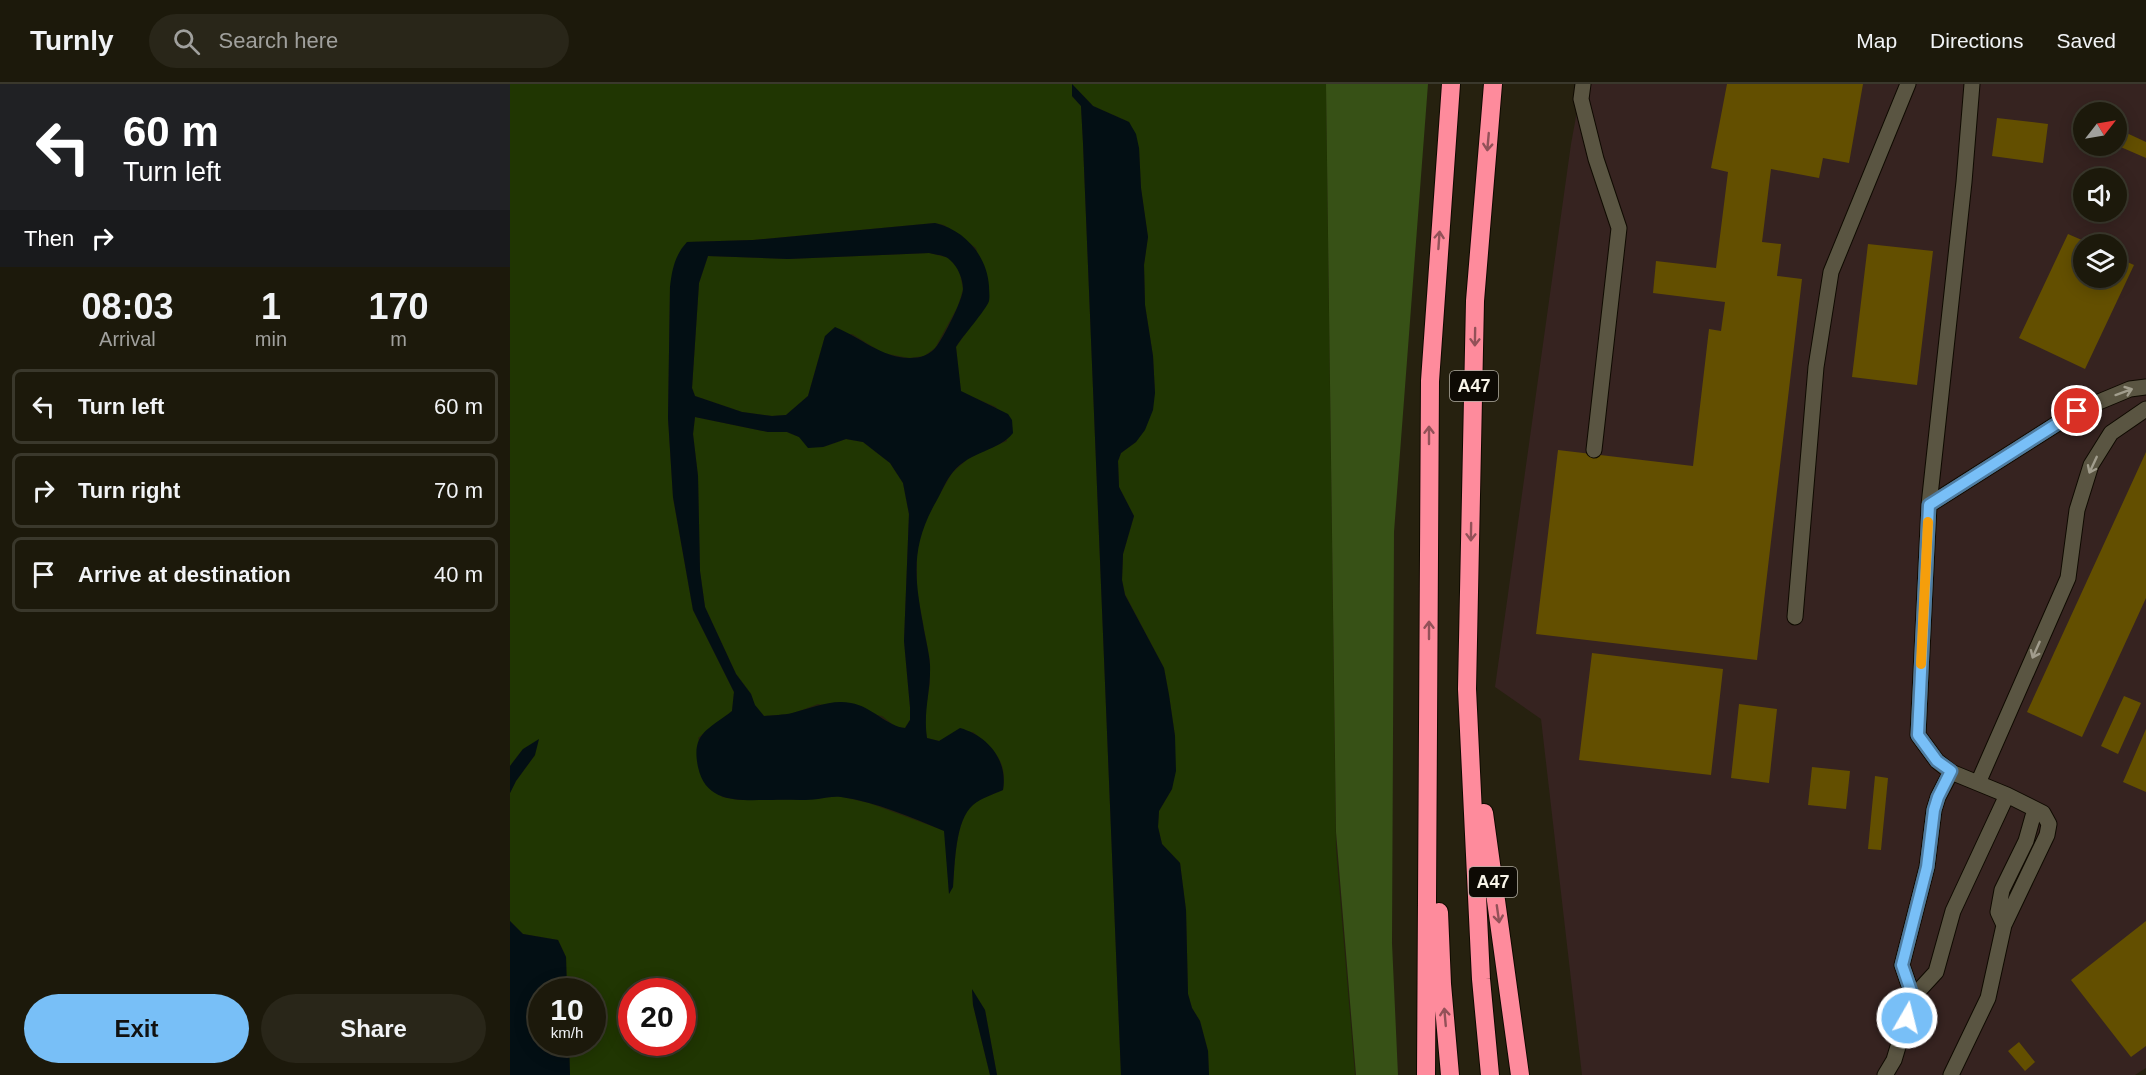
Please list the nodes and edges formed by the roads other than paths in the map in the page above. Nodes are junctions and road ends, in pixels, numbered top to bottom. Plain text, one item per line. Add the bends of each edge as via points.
1 (1450, 84) edge
2 (1493, 84) edge
3 (1583, 84) edge
4 (1908, 84) edge
5 (1972, 84) edge
6 (2146, 387) edge
7 (2146, 409) edge
8 (1594, 450) dead end
9 (1929, 505) junction
10 (1795, 617) dead end
11 (1428, 688) junction
12 (1467, 689) junction
13 (1951, 771) junction
14 (1978, 783) junction
15 (2007, 795) junction
16 (1913, 997) junction
17 (1426, 1075) edge
18 (1450, 1075) edge
19 (1490, 1075) edge
20 (1520, 1075) edge
21 (1885, 1075) edge
22 (1951, 1075) edge

11 -> 1 highway, A47 via 1430,381
2 -> 12 highway, A47 via 1475,302
3 - 8 lane via 1581,99 1619,228
4 - 10 lane via 1831,272 1816,367
5 - 9 lane
9 -> 6 lane via 2077,411
7 -> 14 lane via 2111,433 2091,465 2078,510 2068,578
9 - 13 lane via 1918,735 1937,761
11 - 17 highway, A47
18 -> 11 highway, A47
12 - 19 highway, A47 via 1481,979
12 -> 20 highway, A47
13 - 14 lane
13 - 16 lane via 1934,810 1927,867 1902,965
14 - 15 lane
15 - 16 lane via 1953,911 1936,972
15 - 22 lane via 2043,813 2049,824 2048,835 2004,925 1988,998
16 - 21 lane via 1894,1060

